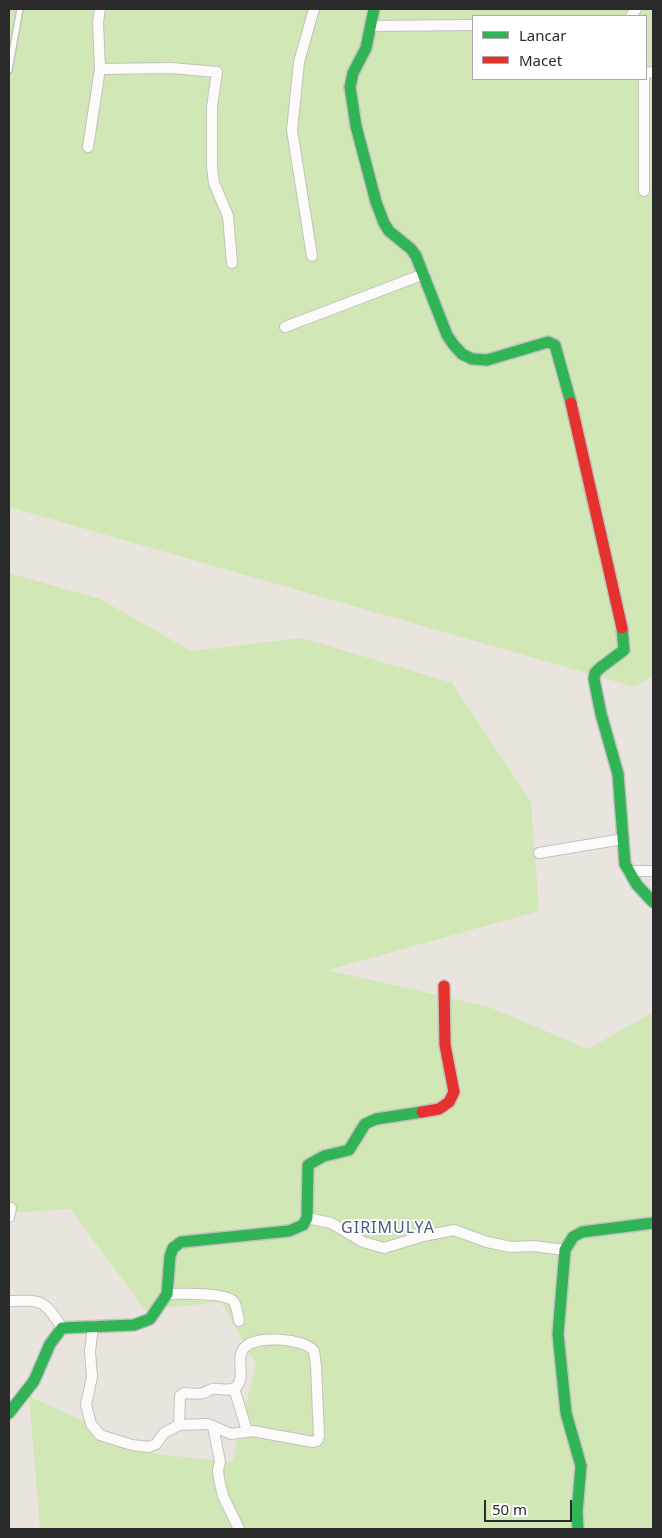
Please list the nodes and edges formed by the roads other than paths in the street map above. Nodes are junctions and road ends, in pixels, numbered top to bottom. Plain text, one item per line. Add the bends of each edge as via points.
1 (20, 9) edge
2 (100, 9) edge
3 (314, 9) edge
4 (374, 9) edge
5 (472, 25) edge
6 (370, 26) junction
7 (100, 69) junction
8 (9, 70) edge
9 (644, 80) edge
10 (88, 147) dead end
11 (644, 191) dead end
12 (312, 256) dead end
13 (232, 263) dead end
14 (424, 274) junction
15 (286, 327) dead end
16 (623, 838) junction
17 (539, 854) dead end
18 (628, 871) junction
19 (653, 871) edge
20 (653, 902) edge
21 (444, 986) dead end
22 (307, 1218) junction
23 (653, 1223) edge
24 (565, 1250) junction
25 (167, 1294) junction
26 (9, 1300) edge
27 (239, 1321) dead end
28 (93, 1326) junction
29 (62, 1328) junction
30 (234, 1388) junction
31 (9, 1412) edge
32 (179, 1425) junction
33 (213, 1426) junction
34 (247, 1430) junction
35 (239, 1529) edge
36 (578, 1529) edge

1 - 8 lane
2 - 7 street
3 - 12 street via 299,62 292,130
4 - 6 street
5 - 6 street
6 - 14 street via 365,53 350,81 357,126 383,222 410,249
7 - 10 street
7 - 13 street via 171,68 217,72 212,107 212,167 214,183 228,216
9 - 11 street
14 - 15 street
14 - 16 street via 451,342 468,358 487,360 548,342 555,345 624,639 624,650 600,668 594,680 618,774
16 - 17 street
16 - 18 street
18 - 19 street
18 - 20 street
21 - 22 street via 445,1045 454,1092 449,1102 439,1109 376,1119 365,1124 350,1150 324,1156 308,1164
22 - 24 street via 331,1223 363,1242 384,1248 454,1230 510,1247
22 - 25 street via 303,1225 288,1231 181,1242 173,1248 170,1256
23 - 24 street via 582,1232 572,1237
24 - 36 street via 558,1334 566,1413 581,1466
25 - 27 street via 229,1298 235,1303
25 - 28 street via 150,1319 134,1325
26 - 29 street via 42,1302
28 - 29 street
28 - 32 street via 92,1377 86,1405 94,1429 108,1438 150,1447 164,1433
29 - 31 street via 55,1334 36,1377
30 - 32 street via 180,1396
30 - 34 street
30 - 34 street via 240,1379 241,1352 249,1344 279,1339 305,1344 314,1350 317,1441
32 - 33 street
33 - 34 street via 231,1434
33 - 35 street via 223,1496

